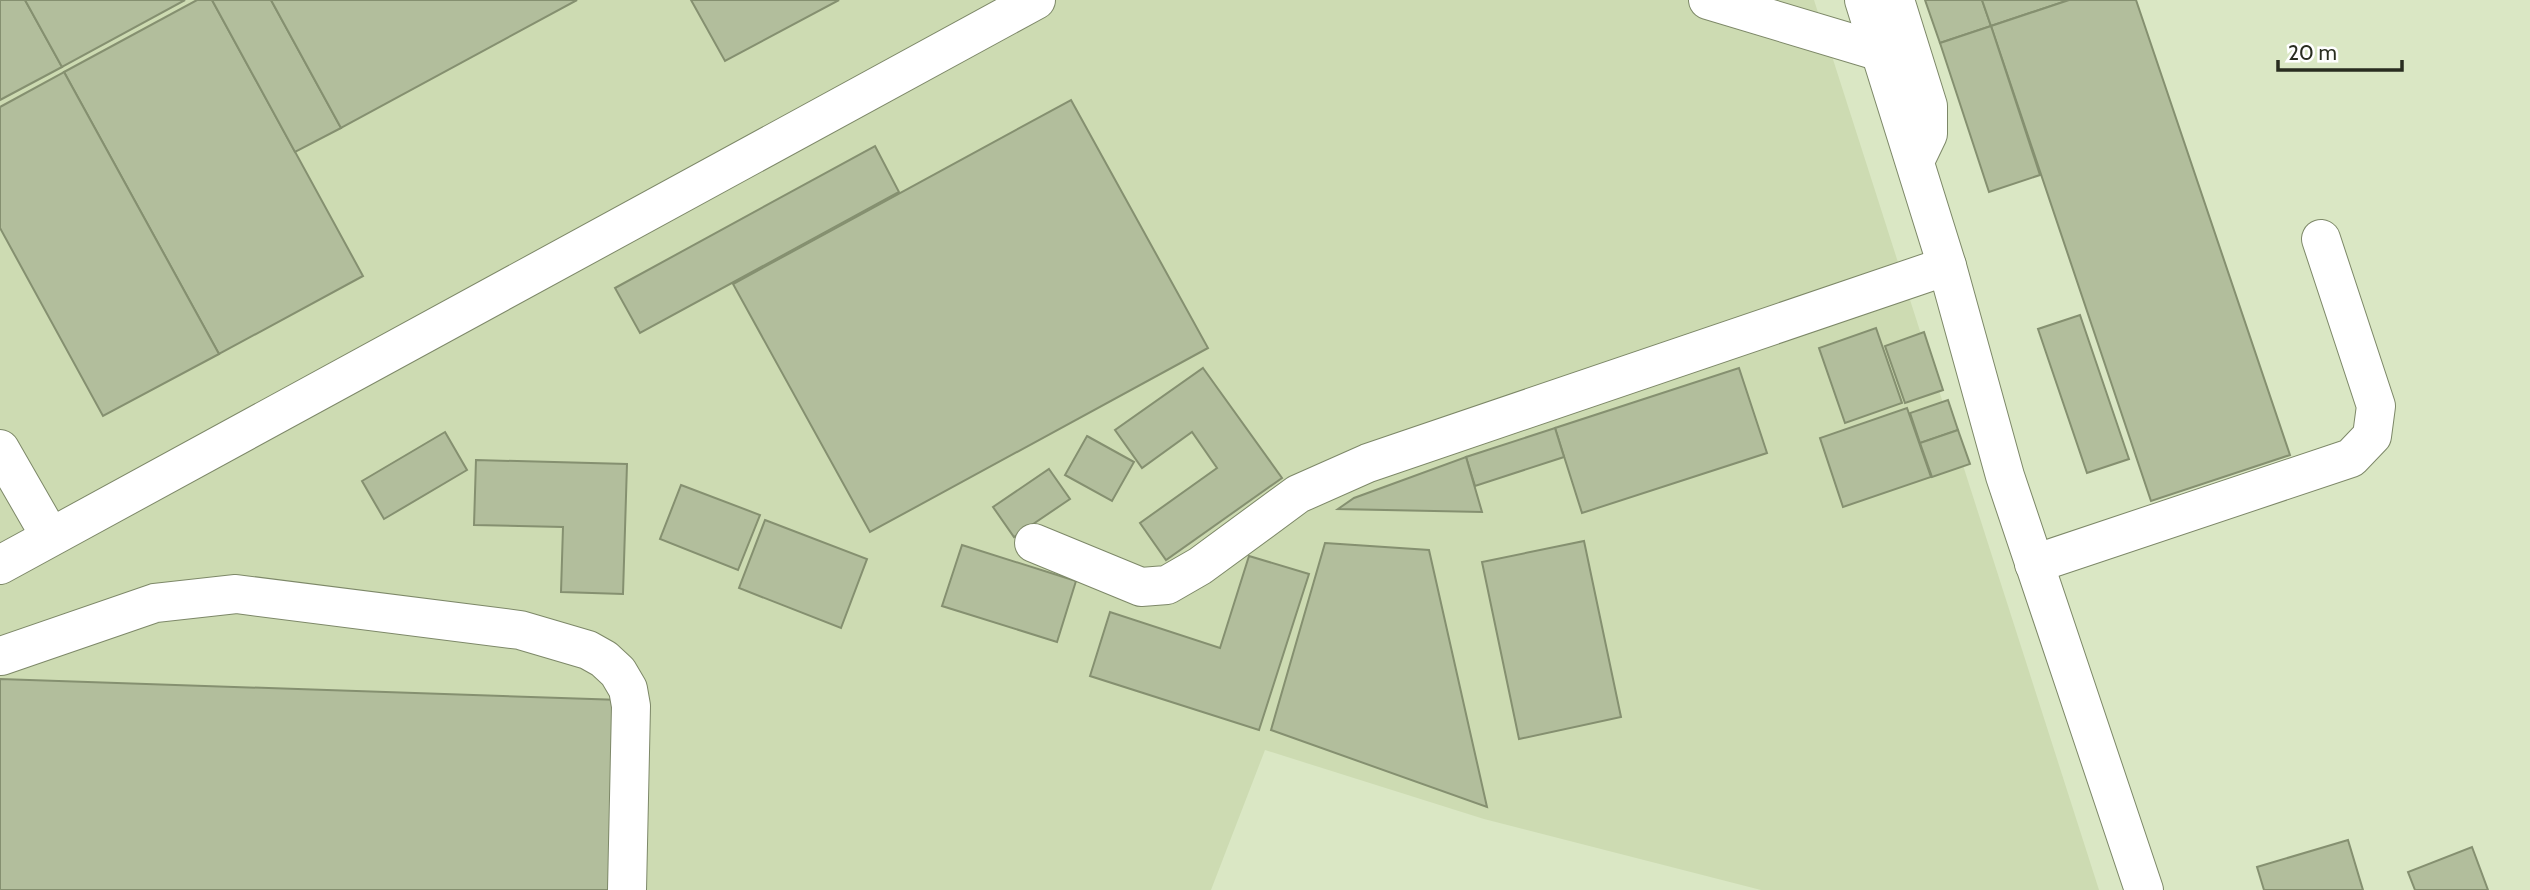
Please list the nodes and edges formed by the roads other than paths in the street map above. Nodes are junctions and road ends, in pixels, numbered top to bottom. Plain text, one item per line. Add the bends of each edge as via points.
1 (1037, 0) edge
2 (1708, 0) edge
3 (1864, 0) edge
4 (1895, 0) edge
5 (1881, 52) junction
6 (1915, 161) junction
7 (2321, 239) dead end
8 (1947, 265) junction
9 (0, 449) edge
10 (50, 536) junction
11 (1034, 543) dead end
12 (2034, 564) junction
13 (0, 565) edge
14 (1, 656) edge
15 (627, 890) edge
16 (2144, 890) edge

1 - 10 lane
2 - 5 lane
3 - 5 lane
4 - 6 lane via 1928,106 1928,134
5 - 6 lane
6 - 8 lane
7 - 12 lane via 2376,406 2372,436 2351,458
8 - 11 lane via 1368,463 1298,494 1167,586 1141,587
8 - 12 lane
9 - 10 lane
10 - 13 lane
12 - 16 lane
14 - 15 lane via 155,603 236,594 520,630 588,650 618,672 631,706

